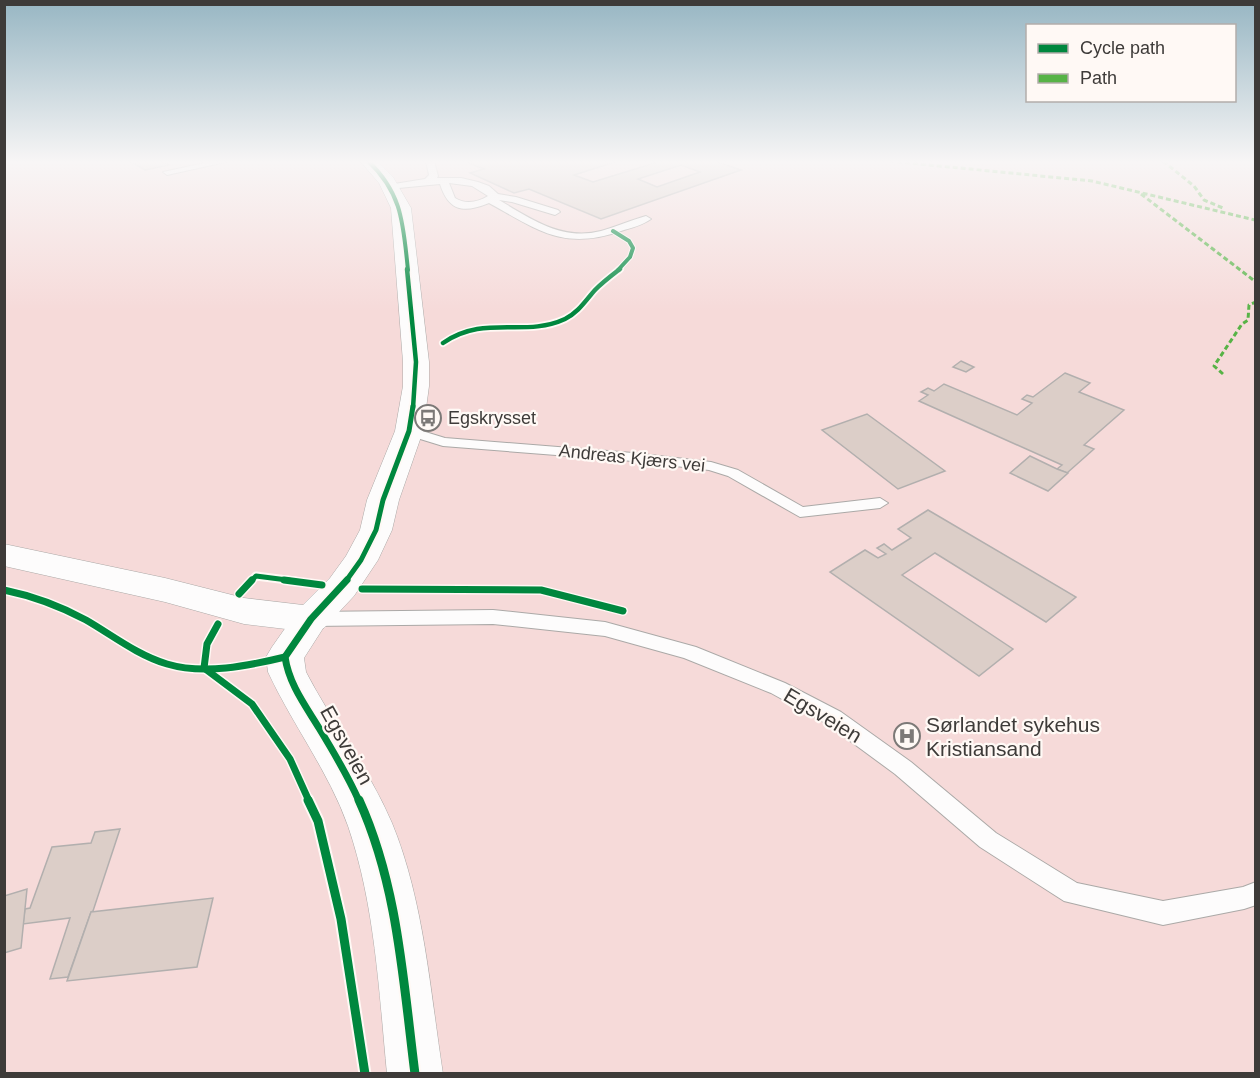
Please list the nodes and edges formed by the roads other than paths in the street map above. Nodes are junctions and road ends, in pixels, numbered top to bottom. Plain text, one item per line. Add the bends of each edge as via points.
1 (402, 211) edge
2 (516, 211) edge
3 (646, 219) dead end
4 (409, 431) junction
5 (880, 503) dead end
6 (4, 555) edge
7 (311, 619) junction
8 (1256, 893) edge
9 (415, 1074) edge

1 - 4 street via 416,362
2 - 3 lane via 556,233 572,237 601,234
4 - 5 lane, Andreas Kjærs vei via 443,442 633,456 711,466 733,473 800,512
4 - 7 street via 362,560
6 - 7 street, Egsveien via 165,590 236,610
7 - 8 lane, Egsveien via 493,617 605,629 689,652 777,688 834,718 903,768 988,840 1072,893 1163,913
7 - 9 street, Egsveien via 285,657 287,672 350,780 385,870

